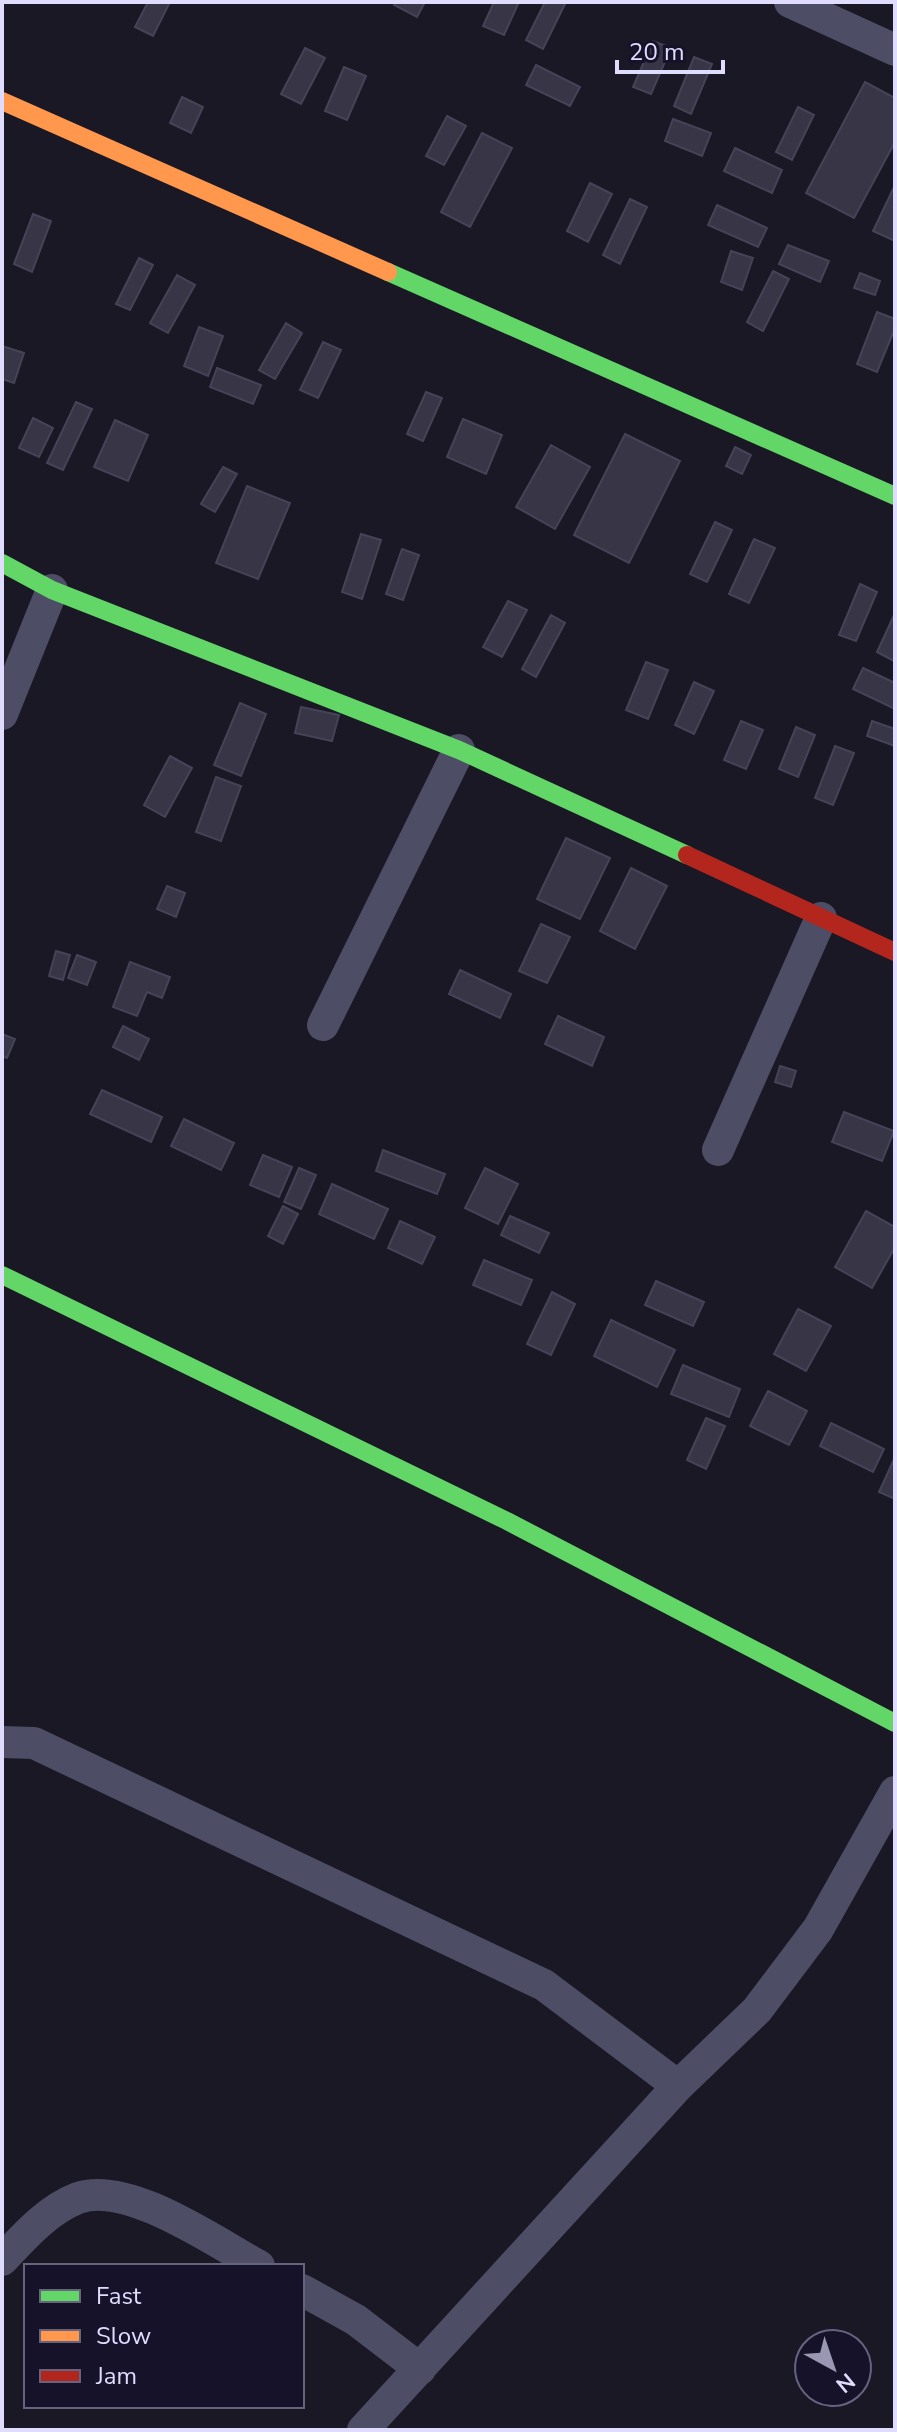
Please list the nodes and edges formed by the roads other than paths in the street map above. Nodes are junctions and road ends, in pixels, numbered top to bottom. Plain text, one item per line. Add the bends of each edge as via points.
1 (790, 2) edge
2 (895, 50) edge
3 (2, 101) edge
4 (895, 496) edge
5 (2, 563) edge
6 (52, 590) junction
7 (2, 714) edge
8 (459, 750) junction
9 (821, 918) junction
10 (895, 952) edge
11 (323, 1025) dead end
12 (718, 1150) dead end
13 (2, 1275) edge
14 (893, 1716) edge
15 (2, 1742) edge
16 (895, 1792) edge
17 (678, 2086) junction
18 (2, 2260) edge
19 (255, 2264) edge
20 (304, 2291) edge
21 (420, 2369) junction
22 (363, 2430) edge

1 - 2 street
3 - 4 street
5 - 6 street
6 - 7 street
6 - 8 street
8 - 9 street
8 - 11 street
9 - 10 street
9 - 12 street
13 - 14 street
15 - 17 street via 34,1743 544,1985
16 - 17 street via 818,1929 757,2010
17 - 21 street
18 - 19 street via 38,2222 79,2197 117,2195 152,2207
20 - 21 street via 356,2320
21 - 22 street

